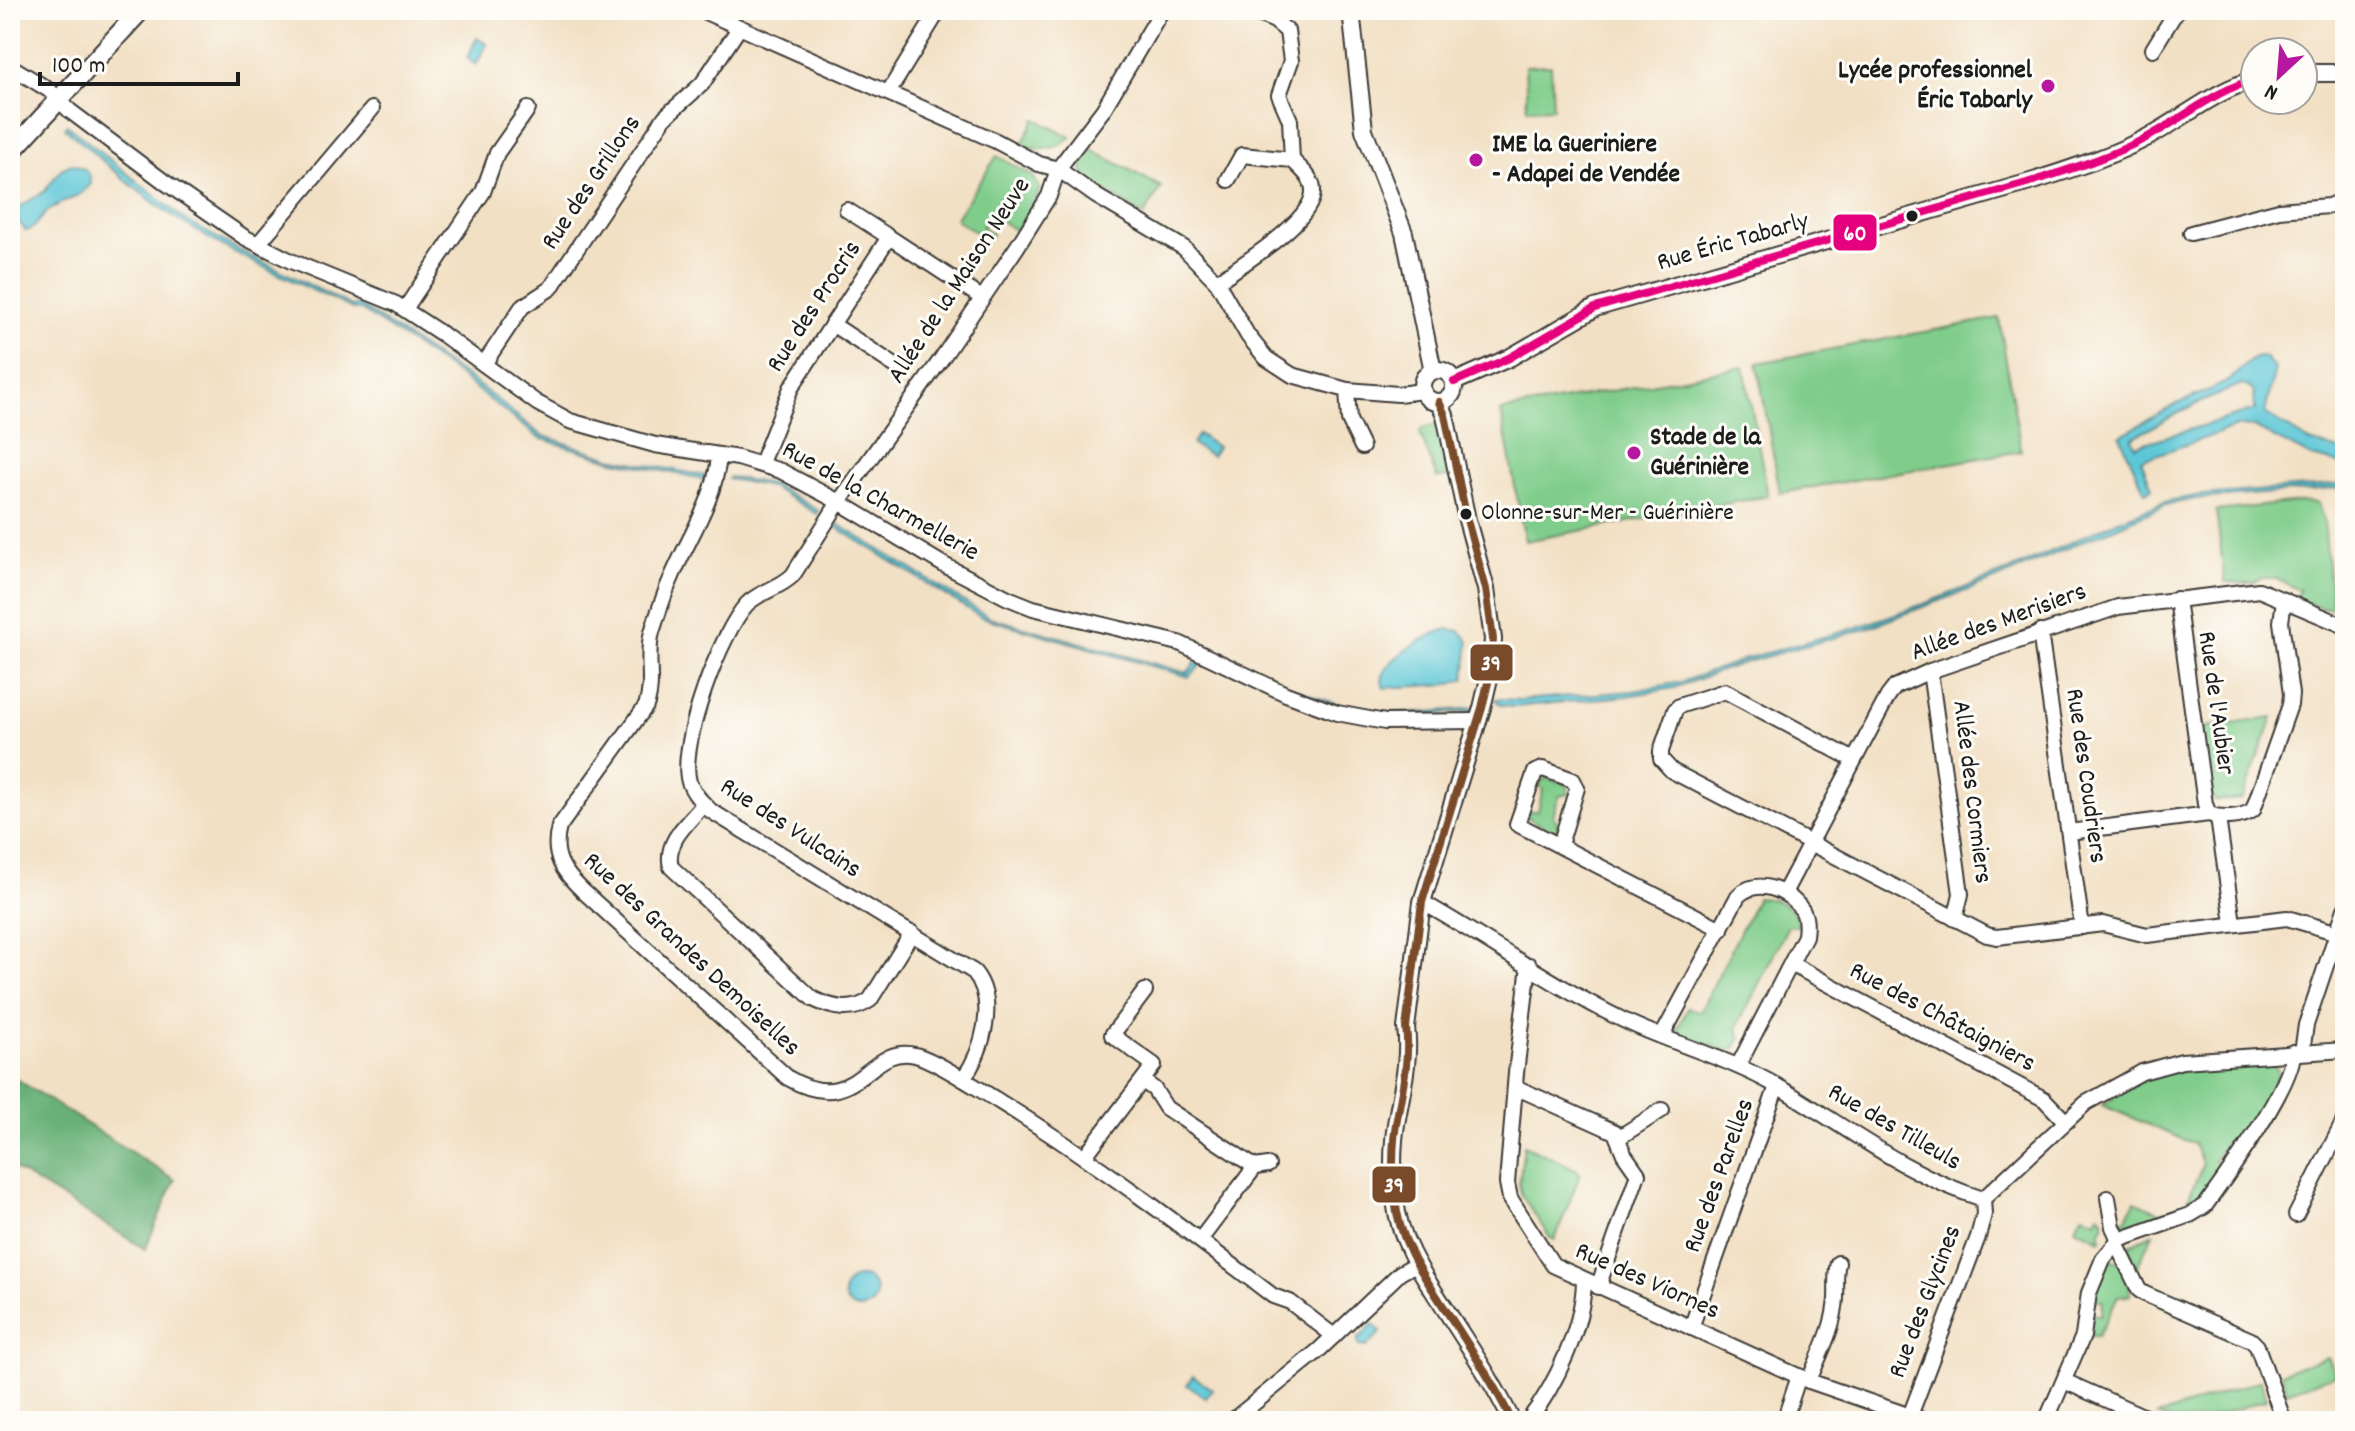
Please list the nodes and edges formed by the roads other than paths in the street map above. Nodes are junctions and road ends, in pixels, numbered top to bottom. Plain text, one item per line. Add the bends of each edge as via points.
1 (141, 10) edge
2 (701, 10) edge
3 (939, 10) edge
4 (1162, 10) edge
5 (1248, 10) edge
6 (1351, 10) edge
7 (2177, 10) edge
8 (739, 28) junction
9 (2153, 49) dead end
10 (10, 66) edge
11 (2319, 73) edge
12 (2345, 73) edge
13 (2239, 86) edge
14 (888, 93) junction
15 (60, 100) junction
16 (372, 109) dead end
17 (528, 109) dead end
18 (10, 153) edge
19 (1292, 160) junction
20 (1058, 169) junction
21 (1228, 180) dead end
22 (2345, 199) edge
23 (847, 210) dead end
24 (2191, 233) dead end
25 (889, 237) junction
26 (258, 244) junction
27 (1217, 282) junction
28 (982, 298) junction
29 (405, 309) junction
30 (832, 324) junction
31 (484, 364) junction
32 (903, 371) dead end
33 (1433, 371) junction
34 (1454, 382) junction
35 (1347, 390) junction
36 (1423, 391) junction
37 (1439, 402) junction
38 (1362, 447) dead end
39 (719, 457) junction
40 (761, 463) junction
41 (839, 502) junction
42 (2177, 599) junction
43 (2284, 600) junction
44 (2345, 626) edge
45 (2040, 632) junction
46 (1930, 671) junction
47 (1478, 721) junction
48 (1854, 760) junction
49 (704, 804) junction
50 (2213, 816) junction
51 (2069, 832) junction
52 (1811, 842) junction
53 (1560, 845) junction
54 (1784, 893) junction
55 (1422, 902) junction
56 (2345, 909) edge
57 (1955, 919) junction
58 (2233, 923) junction
59 (2082, 927) junction
60 (1721, 929) junction
61 (912, 933) junction
62 (2341, 934) edge
63 (1791, 964) junction
64 (1529, 965) junction
65 (1145, 991) dead end
66 (1662, 1036) junction
67 (2345, 1050) edge
68 (2298, 1052) junction
69 (1738, 1066) junction
70 (963, 1079) junction
71 (1143, 1081) junction
72 (1777, 1086) junction
73 (1515, 1087) junction
74 (1662, 1110) dead end
75 (2345, 1119) edge
76 (2065, 1121) junction
77 (1618, 1138) junction
78 (1084, 1157) junction
79 (2108, 1198) dead end
80 (1983, 1199) junction
81 (2296, 1215) dead end
82 (1200, 1240) junction
83 (2118, 1241) junction
84 (1838, 1263) dead end
85 (1416, 1264) junction
86 (1584, 1281) junction
87 (1598, 1287) junction
88 (1691, 1328) junction
89 (1334, 1336) junction
90 (1804, 1378) junction
91 (2064, 1381) junction
92 (1909, 1418) edge
93 (1232, 1421) edge
94 (1512, 1421) edge
95 (1528, 1421) edge
96 (1784, 1421) edge
97 (1925, 1421) edge
98 (2046, 1421) edge
99 (2154, 1421) edge
100 (2284, 1421) edge

1 - 15 main road
2 - 8 street, Allée de la Maison Neuve
3 - 14 street
4 - 20 street via 1103,110
5 - 19 street via 1284,26 1290,38 1291,61 1279,95 1290,120
6 - 33 street via 1364,130 1404,233
7 - 9 street
8 - 14 street, Allée de la Maison Neuve
8 - 31 street, Rue des Grillons via 702,84 665,117 551,288 522,307
10 - 15 street, Rue de la Charmellerie
11 - 12 street
13 - 34 street, Rue Éric Tabarly via 2126,149 2072,168 1595,308 1509,358
14 - 20 street, Allée de la Maison Neuve
15 - 18 main road
15 - 26 street, Rue de la Charmellerie via 203,210
16 - 26 street
17 - 29 street via 497,153 483,192
19 - 21 street via 1242,155
19 - 27 street via 1314,188 1311,200 1286,233
20 - 27 street via 1184,248
20 - 28 street, Allée de la Maison Neuve via 1049,196
22 - 24 street
23 - 25 street
25 - 28 street, Rue des Procris
25 - 30 street, Rue des Procris
26 - 29 street, Rue de la Charmellerie
27 - 35 street via 1266,358 1292,375
28 - 41 street, Allée de la Maison Neuve
29 - 31 street, Rue de la Charmellerie
30 - 32 street
30 - 40 street, Rue des Procris via 791,388
31 - 39 street, Rue de la Charmellerie via 570,421
33 - 34 street via 1448,373
33 - 36 street via 1423,381
34 - 37 street via 1453,393
35 - 36 street
35 - 38 street via 1349,420
36 - 37 street
37 - 47 street via 1491,618 1491,670
39 - 40 street, Rue de la Charmellerie
39 - 70 street, Rue des Grandes Demoiselles via 712,493 671,579 651,637 646,706 559,827 555,842 560,865 788,1078 804,1087 829,1092 847,1086 902,1054 915,1055
40 - 41 street, Rue de la Charmellerie
41 - 47 street, Rue de la Charmellerie via 1008,598 1179,643 1337,713 1385,722
41 - 49 street, Rue des Vulcains via 793,575 743,609 709,674 687,753 689,783
42 - 43 street, Allée des Merisiers via 2250,590
42 - 45 street, Allée des Merisiers via 2118,607
42 - 50 street, Rue de l'Aubier via 2205,804
43 - 44 street, Allée des Merisiers
43 - 50 street via 2290,705 2253,810
45 - 46 street, Allée des Merisiers
45 - 51 street, Rue des Coudriers
46 - 48 street, Allée des Merisiers via 1895,687
46 - 57 street, Allée des Cormiers via 1961,894
47 - 55 street
48 - 52 street, Allée des Merisiers
48 - 52 street via 1725,691 1675,710 1661,751 1665,765
49 - 61 street, Rue des Vulcains
49 - 61 street via 674,841 671,867 813,999 836,1007 861,1006
50 - 51 street
50 - 58 street, Rue de l'Aubier
51 - 59 street, Rue des Coudriers
52 - 54 street, Allée des Merisiers
52 - 57 street
53 - 53 street via 1517,824 1530,781 1543,769 1573,780 1577,788
53 - 60 street
54 - 60 street via 1756,886 1745,889
54 - 63 street via 1806,921
55 - 64 street, Rue des Tilleuls
55 - 85 street via 1393,1166 1395,1203
56 - 62 street
57 - 59 street via 1997,937
58 - 59 street via 2147,935 2103,924
58 - 62 street via 2287,918
60 - 66 street
61 - 70 street, Rue des Vulcains via 983,983 987,997 980,1048
62 - 68 street
63 - 69 street
63 - 76 street, Rue des Châtaigniers via 2044,1099
64 - 66 street, Rue des Tilleuls via 1616,1017
64 - 73 street, Rue des Viornes
65 - 71 street via 1112,1035 1154,1065
66 - 69 street, Rue des Tilleuls
67 - 68 street, Rue des Tilleuls
68 - 76 street, Rue des Tilleuls via 2154,1067 2102,1093
68 - 83 street via 2271,1106 2205,1206
69 - 72 street, Rue des Tilleuls
70 - 78 street, Rue des Grandes Demoiselles
71 - 78 street
71 - 82 street via 1166,1108 1261,1166
72 - 80 street, Rue des Tilleuls via 1867,1144 1953,1190
72 - 88 street, Rue des Parelles
73 - 77 street via 1615,1132
73 - 86 street, Rue des Viornes via 1507,1170 1510,1198 1553,1265
74 - 77 street
75 - 81 street
76 - 80 street, Rue des Tilleuls
77 - 87 street via 1638,1174
78 - 82 street, Rue des Grandes Demoiselles
79 - 83 street
80 - 92 street, Rue des Glycines via 1978,1237
82 - 89 street, Rue des Grandes Demoiselles
83 - 91 street via 2103,1259 2089,1293 2087,1324
83 - 100 street via 2139,1290 2257,1346
84 - 90 street via 1833,1321
85 - 89 street
85 - 94 street
86 - 87 street, Rue des Viornes
86 - 95 street via 1578,1325
87 - 88 street, Rue des Viornes
88 - 90 street, Rue des Viornes
89 - 93 street
90 - 92 street, Rue des Viornes
90 - 96 street
91 - 98 street
91 - 99 street
92 - 97 street, Rue des Viornes

